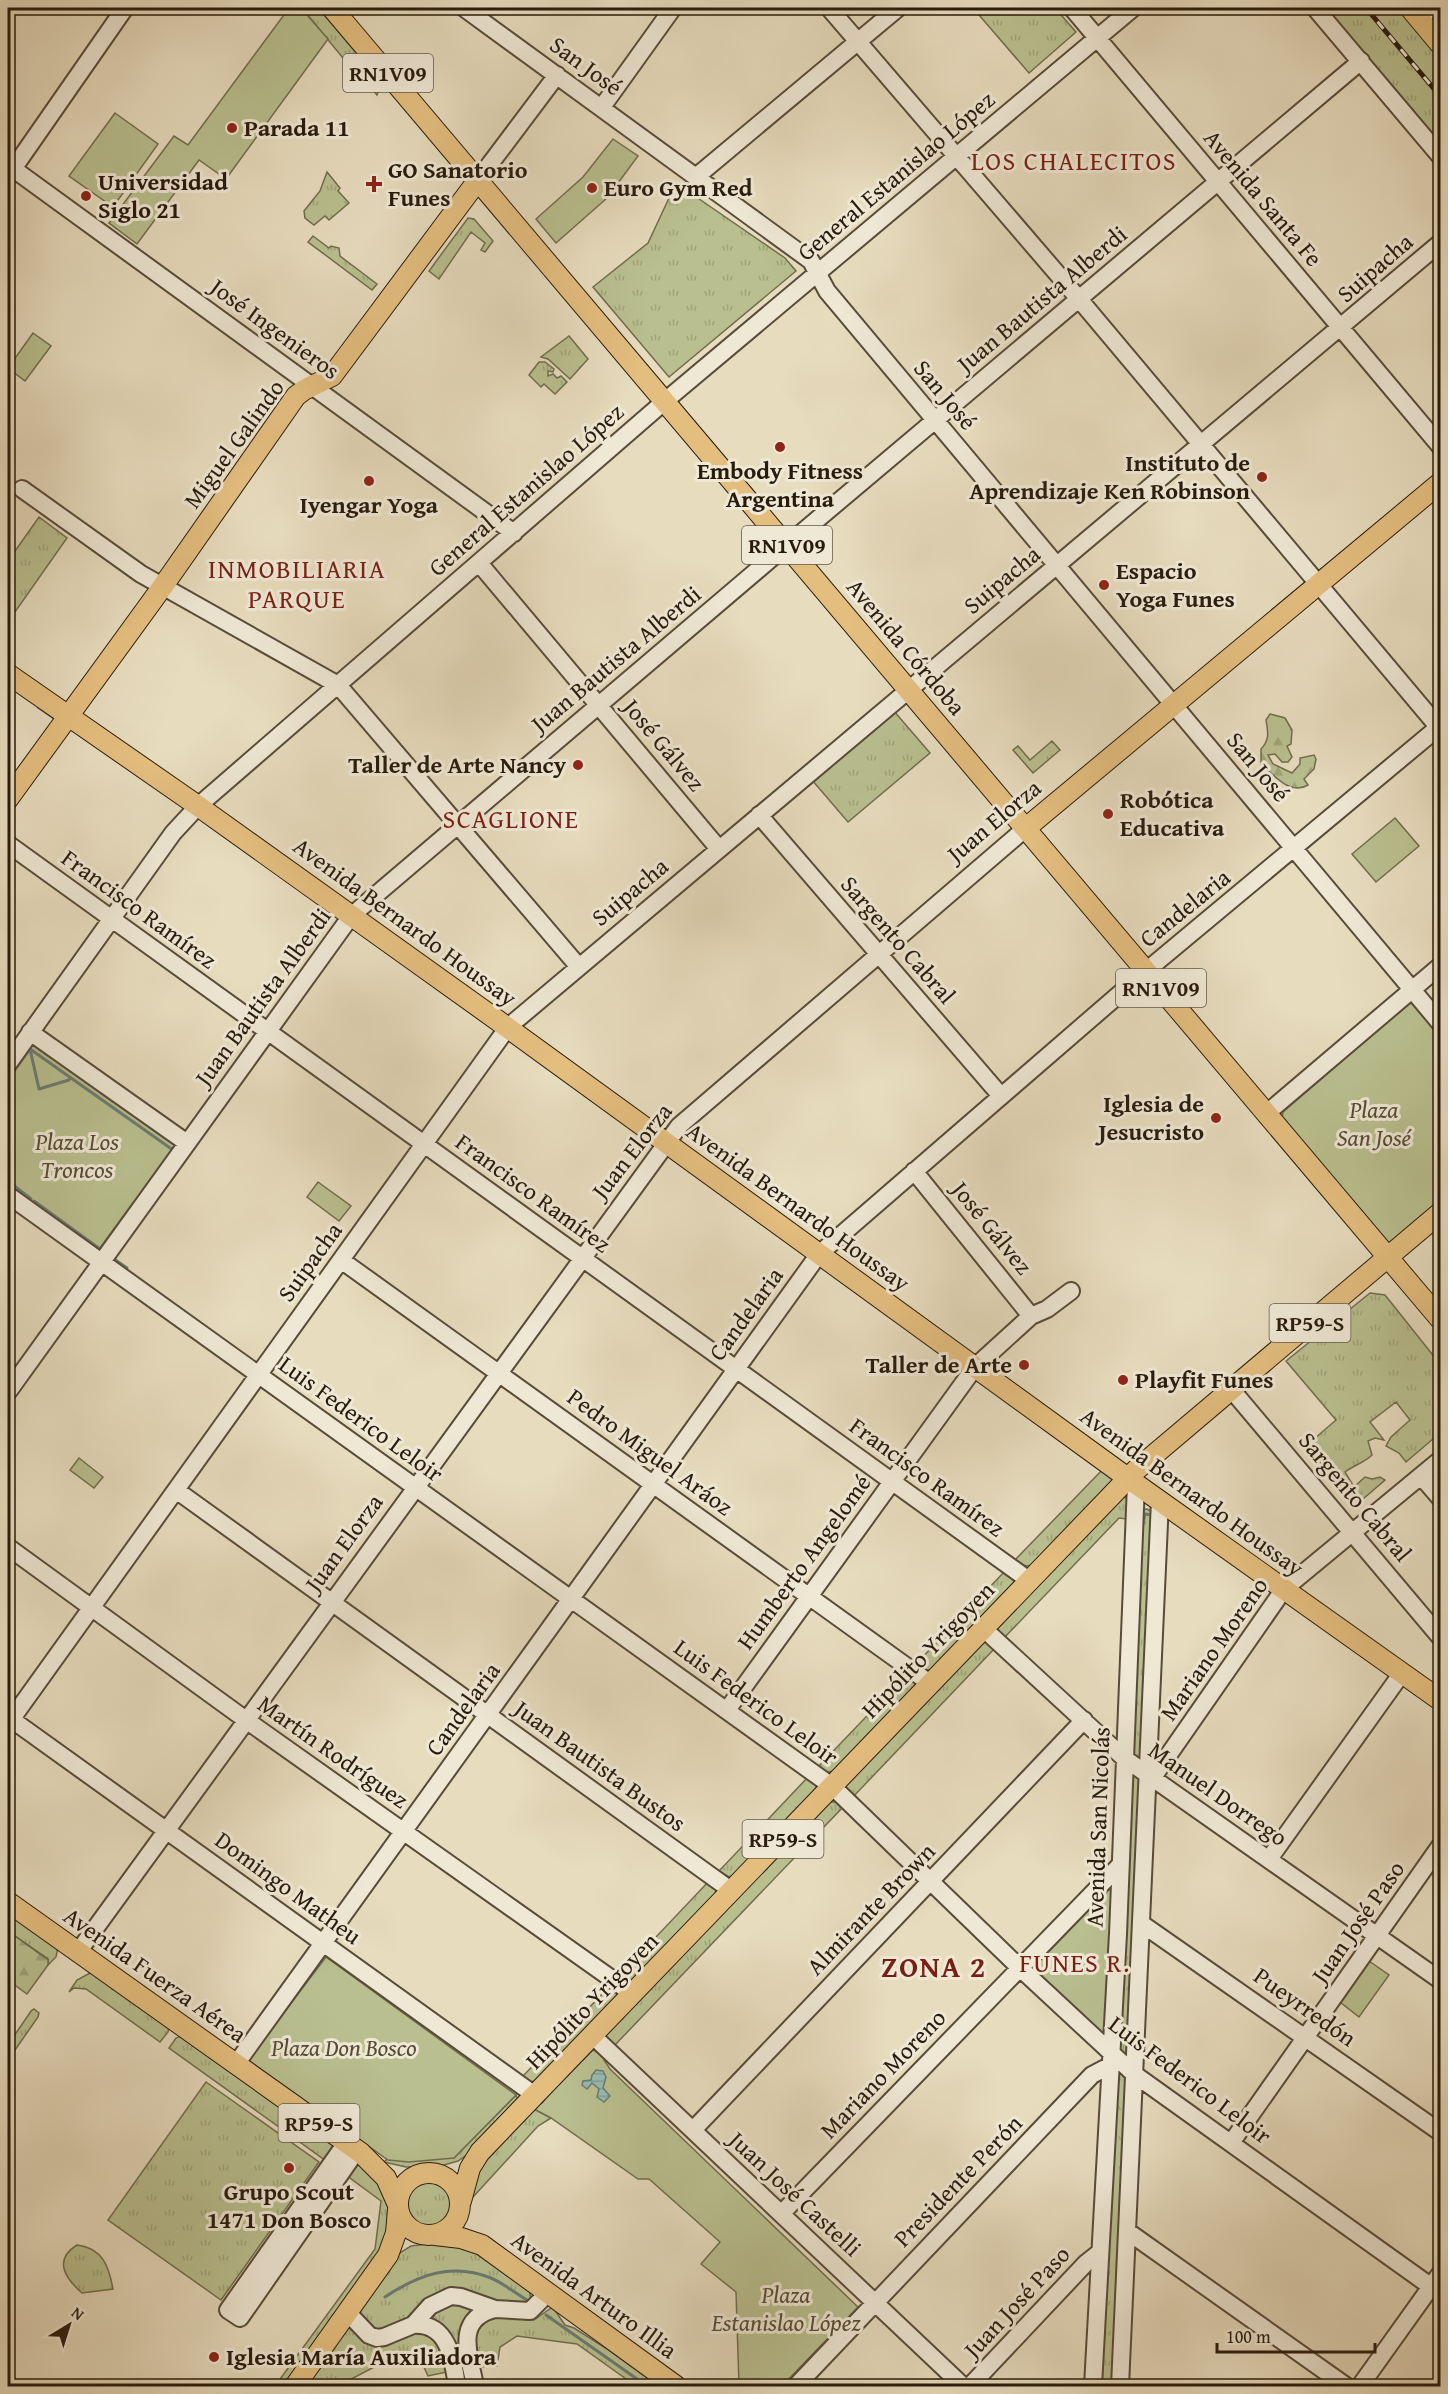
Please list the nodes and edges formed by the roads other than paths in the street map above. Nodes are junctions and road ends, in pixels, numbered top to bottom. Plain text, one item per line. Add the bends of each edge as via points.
1 (125, 8) edge
2 (332, 8) edge
3 (464, 8) edge
4 (673, 8) edge
5 (829, 8) edge
6 (898, 8) edge
7 (1072, 8) edge
8 (1133, 8) edge
9 (1316, 8) edge
10 (1420, 11) edge
11 (1097, 38) junction
12 (858, 41) junction
13 (1440, 44) edge
14 (1361, 62) junction
15 (557, 75) junction
16 (602, 107) junction
17 (956, 156) junction
18 (1440, 156) edge
19 (10, 167) edge
20 (697, 176) junction
21 (478, 180) junction
22 (1218, 182) junction
23 (1440, 243) edge
24 (817, 274) junction
25 (1079, 299) junction
26 (1341, 328) junction
27 (312, 386) junction
28 (664, 401) junction
29 (935, 420) junction
30 (1201, 446) junction
31 (1440, 446) edge
32 (1440, 483) edge
33 (22, 489) dead end
34 (514, 533) junction
35 (787, 545) junction
36 (479, 563) junction
37 (1057, 565) junction
38 (1318, 584) junction
39 (163, 586) junction
40 (8, 674) edge
41 (338, 685) junction
42 (908, 689) junction
43 (598, 705) junction
44 (1174, 705) junction
45 (67, 717) junction
46 (1440, 728) edge
47 (8, 799) edge
48 (198, 806) junction
49 (759, 815) junction
50 (457, 825) junction
51 (1026, 828) junction
52 (8, 844) edge
53 (719, 849) junction
54 (1295, 849) junction
55 (351, 915) junction
56 (112, 919) junction
57 (879, 954) junction
58 (1440, 966) edge
59 (579, 967) junction
60 (1146, 970) junction
61 (1413, 990) junction
62 (1440, 1023) edge
63 (508, 1027) junction
64 (268, 1031) junction
65 (30, 1032) junction
66 (8, 1064) edge
67 (1000, 1096) junction
68 (1267, 1113) junction
69 (187, 1143) junction
70 (666, 1143) junction
71 (424, 1144) junction
72 (914, 1171) junction
73 (8, 1195) edge
74 (1440, 1213) edge
75 (819, 1254) junction
76 (1388, 1257) junction
77 (582, 1258) junction
78 (341, 1260) junction
79 (101, 1262) junction
80 (1071, 1291) dead end
81 (1031, 1316) junction
82 (1440, 1319) edge
83 (975, 1366) junction
84 (736, 1369) junction
85 (498, 1373) junction
86 (259, 1375) junction
87 (1231, 1389) junction
88 (8, 1392) edge
89 (1440, 1460) edge
90 (1421, 1476) junction
91 (892, 1481) junction
92 (1132, 1481) junction
93 (653, 1484) junction
94 (416, 1487) junction
95 (176, 1490) junction
96 (1440, 1498) edge
97 (1160, 1501) junction
98 (1354, 1532) junction
99 (8, 1546) edge
100 (1030, 1581) junction
101 (1284, 1589) junction
102 (809, 1596) junction
103 (571, 1599) junction
104 (332, 1602) junction
105 (92, 1608) junction
106 (984, 1629) junction
107 (1440, 1637) edge
108 (1402, 1673) junction
109 (931, 1684) junction
110 (1440, 1700) edge
111 (727, 1710) junction
112 (488, 1715) junction
113 (246, 1720) junction
114 (1084, 1720) junction
115 (9, 1722) edge
116 (1124, 1758) junction
117 (1150, 1779) junction
118 (833, 1787) junction
119 (167, 1831) junction
120 (404, 1832) junction
121 (1440, 1846) edge
122 (1269, 1859) junction
123 (1120, 1865) junction
124 (930, 1881) junction
125 (732, 1891) junction
126 (8, 1902) edge
127 (1142, 1924) junction
128 (1377, 1935) junction
129 (324, 1943) junction
130 (78, 1952) junction
131 (1020, 1968) junction
132 (1440, 1980) edge
133 (633, 1994) junction
134 (593, 2036) junction
135 (1306, 2037) junction
136 (1110, 2059) junction
137 (236, 2064) junction
138 (1134, 2074) junction
139 (536, 2096) junction
140 (693, 2130) junction
141 (1440, 2132) edge
142 (1231, 2143) junction
143 (355, 2149) junction
144 (480, 2152) junction
145 (427, 2173) junction
146 (461, 2203) junction
147 (398, 2207) junction
148 (782, 2214) junction
149 (1127, 2231) junction
150 (433, 2235) junction
151 (482, 2244) junction
152 (1100, 2252) junction
153 (388, 2255) junction
154 (1438, 2284) edge
155 (547, 2294) junction
156 (469, 2299) junction
157 (876, 2302) junction
158 (430, 2306) junction
159 (495, 2309) junction
160 (348, 2313) junction
161 (474, 2319) junction
162 (413, 2325) junction
163 (433, 2328) junction
164 (451, 2356) junction
165 (468, 2356) junction
166 (295, 2386) edge
167 (457, 2386) edge
168 (475, 2386) edge
169 (676, 2386) edge
170 (796, 2386) edge
171 (963, 2386) edge
172 (970, 2386) edge
173 (1093, 2386) edge
174 (1121, 2386) edge
175 (1346, 2386) edge
176 (1360, 2386) edge

1 - 19 street
2 - 21 main road, Avenida Córdoba / RN1V09
3 - 15 street, San José
4 - 16 street
5 - 12 street
6 - 12 street
7 - 11 street, Avenida Santa Fe
8 - 11 street, General Estanislao López
9 - 14 street
10 - 13 main road
11 - 17 street, General Estanislao López
11 - 22 street, Avenida Santa Fe
12 - 17 street
12 - 20 street
14 - 18 street
14 - 22 street, Juan Bautista Alberdi
15 - 16 street, San José
15 - 21 street, Miguel Galindo
16 - 20 street, San José
17 - 24 street, General Estanislao López
17 - 25 street
19 - 27 street, José Ingenieros
20 - 24 street, San José via 804,255
21 - 27 main road, Miguel Galindo via 332,376
21 - 28 main road, Avenida Córdoba / RN1V09
22 - 25 street, Juan Bautista Alberdi
22 - 26 street, Avenida Santa Fe
23 - 26 street, Suipacha
24 - 28 street, General Estanislao López
24 - 29 street, San José via 826,291
25 - 29 street, Juan Bautista Alberdi
25 - 30 street
26 - 30 street, Suipacha
26 - 31 street, Avenida Santa Fe
27 - 34 street, José Ingenieros
27 - 39 main road, Miguel Galindo via 296,396
28 - 34 street, General Estanislao López
28 - 35 main road, Avenida Córdoba / RN1V09
29 - 35 street, Juan Bautista Alberdi
29 - 37 street, San José
30 - 37 street, Suipacha
30 - 38 street
32 - 38 main road, Juan Elorza
33 - 39 street
34 - 36 street, General Estanislao López
35 - 42 main road, Avenida Córdoba / RN1V09
35 - 43 street, Juan Bautista Alberdi
36 - 41 street, General Estanislao López
36 - 43 street, José Gálvez
37 - 42 street, Suipacha
37 - 44 street, San José
38 - 44 main road, Juan Elorza
38 - 46 street
39 - 41 street
39 - 45 main road, Miguel Galindo
40 - 45 main road, Avenida Bernardo Houssay
41 - 48 street, General Estanislao López
41 - 50 street
42 - 49 street, Suipacha
42 - 51 main road, Avenida Córdoba / RN1V09
43 - 50 street, Juan Bautista Alberdi
43 - 53 street, José Gálvez
44 - 51 main road, Juan Elorza
44 - 54 street, San José
45 - 47 main road, Miguel Galindo
45 - 48 main road, Avenida Bernardo Houssay
46 - 54 street, Candelaria
48 - 55 main road, Avenida Bernardo Houssay
48 - 56 street, General Estanislao López via 173,833
49 - 53 street, Suipacha
49 - 57 street, Sargento Cabral
50 - 55 street, Juan Bautista Alberdi
50 - 59 street
51 - 57 street, Juan Elorza
51 - 60 main road, Avenida Córdoba / RN1V09
52 - 56 street, Francisco Ramírez
53 - 59 street, Suipacha
54 - 60 street, Candelaria
54 - 61 street, San José
55 - 63 main road, Avenida Bernardo Houssay
55 - 64 street, Juan Bautista Alberdi
56 - 64 street, Francisco Ramírez
56 - 65 street, General Estanislao López
57 - 67 street, Sargento Cabral
57 - 70 street, Juan Elorza via 679,1126
58 - 61 street
59 - 63 street, Suipacha
60 - 67 street, Candelaria
60 - 68 main road, Avenida Córdoba / RN1V09
61 - 62 street, San José
61 - 68 street
63 - 70 main road, Avenida Bernardo Houssay
63 - 71 street, Suipacha
64 - 69 street, Juan Bautista Alberdi
64 - 71 street, Francisco Ramírez
65 - 66 street, General Estanislao López
65 - 69 street
67 - 72 street, Candelaria
68 - 76 main road, Avenida Córdoba / RN1V09
69 - 79 street, Juan Bautista Alberdi
70 - 75 main road, Avenida Bernardo Houssay
70 - 77 street, Juan Elorza
71 - 77 street, Francisco Ramírez
71 - 78 street, Suipacha
72 - 75 street, Candelaria
72 - 81 street, José Gálvez
73 - 79 street, Luis Federico Leloir
74 - 76 main road, Hipólito Yrigoyen / RP59-S
75 - 83 main road, Avenida Bernardo Houssay
75 - 84 street, Candelaria
76 - 82 main road, Avenida Córdoba / RN1V09
76 - 87 main road, Hipólito Yrigoyen / RP59-S
77 - 84 street, Francisco Ramírez
77 - 85 street, Juan Elorza
78 - 85 street, Pedro Miguel Aráoz
78 - 86 street, Suipacha
79 - 86 street, Luis Federico Leloir
79 - 88 street, Juan Bautista Alberdi
80 - 81 street, Humberto Angelomé
81 - 83 street, Humberto Angelomé
83 - 91 street, Humberto Angelomé
83 - 92 main road, Avenida Bernardo Houssay
84 - 91 street, Francisco Ramírez
84 - 93 street, Candelaria
85 - 93 street, Pedro Miguel Aráoz
85 - 94 street, Juan Elorza
86 - 94 street, Luis Federico Leloir
86 - 95 street, Suipacha
87 - 92 main road, Hipólito Yrigoyen / RP59-S via 1159,1449
87 - 98 street, Sargento Cabral
89 - 90 street, Mariano Moreno
90 - 96 street
90 - 98 street, Mariano Moreno
91 - 100 street, Francisco Ramírez
91 - 102 street, Humberto Angelomé
92 - 97 main road, Avenida Bernardo Houssay
92 - 100 main road, Hipólito Yrigoyen / RP59-S
92 - 116 street, Avenida San Nicolás
93 - 102 street, Pedro Miguel Aráoz
93 - 103 street, Candelaria
94 - 103 street, Luis Federico Leloir
94 - 104 street, Juan Elorza
95 - 104 street, Juan Bautista Bustos
95 - 105 street, Suipacha
97 - 101 main road, Avenida Bernardo Houssay
97 - 117 street, Avenida San Nicolás
98 - 101 street, Mariano Moreno
98 - 107 street, Sargento Cabral
99 - 105 street, Martín Rodríguez
100 - 106 main road, Hipólito Yrigoyen / RP59-S
101 - 108 main road, Avenida Bernardo Houssay
101 - 117 street, Mariano Moreno
102 - 109 street, Pedro Miguel Aráoz
102 - 111 street, Humberto Angelomé
103 - 111 street, Luis Federico Leloir
103 - 112 street, Candelaria
104 - 112 street, Juan Bautista Bustos
104 - 113 street, Juan Elorza
105 - 113 street, Martín Rodríguez
105 - 115 street, Suipacha
106 - 109 main road, Hipólito Yrigoyen / RP59-S
106 - 114 street, Manuel Dorrego
108 - 110 main road, Avenida Bernardo Houssay
108 - 122 street
109 - 118 main road, Hipólito Yrigoyen / RP59-S
111 - 118 street, Luis Federico Leloir
112 - 120 street, Candelaria
112 - 125 street, Juan Bautista Bustos
113 - 119 street, Juan Elorza
113 - 120 street, Martín Rodríguez
114 - 116 street, Manuel Dorrego
114 - 124 street, Almirante Brown
115 - 119 street, Domingo Matheu
116 - 117 street, Manuel Dorrego
116 - 123 street, Avenida San Nicolás
117 - 122 street, Manuel Dorrego
117 - 127 street, Avenida San Nicolás
118 - 124 street, Luis Federico Leloir
118 - 125 main road, Hipólito Yrigoyen / RP59-S
119 - 129 street, Domingo Matheu
119 - 130 street, Juan Elorza
120 - 129 street, Candelaria
120 - 133 street, Martín Rodríguez
121 - 128 street, Juan José Paso
122 - 128 street, Manuel Dorrego
123 - 131 street, Mariano Moreno
123 - 136 street, Avenida San Nicolás
124 - 131 street, Luis Federico Leloir
124 - 140 street, Almirante Brown
125 - 133 main road, Hipólito Yrigoyen / RP59-S
126 - 130 main road, Avenida Fuerza Aérea / RP59-S
127 - 135 street, Pueyrredón
127 - 138 street, Avenida San Nicolás
128 - 132 street, Manuel Dorrego
128 - 135 street, Juan José Paso
129 - 137 street, Candelaria
129 - 139 street, Domingo Matheu
130 - 137 main road, Avenida Fuerza Aérea / RP59-S
131 - 136 street, Luis Federico Leloir
131 - 148 street, Mariano Moreno
133 - 134 main road, Hipólito Yrigoyen / RP59-S
134 - 139 main road, Hipólito Yrigoyen / RP59-S
134 - 140 street, Juan José Castelli
135 - 141 street, Pueyrredón
135 - 142 street, Juan José Paso
136 - 138 street, Luis Federico Leloir
136 - 152 street, Avenida San Nicolás
136 - 157 street, Presidente Perón
137 - 143 main road, Avenida Fuerza Aérea / RP59-S
138 - 142 street, Luis Federico Leloir
138 - 149 street, Avenida San Nicolás
139 - 144 main road, Hipólito Yrigoyen / RP59-S
140 - 148 street, Juan José Castelli
142 - 154 street, Luis Federico Leloir
143 - 143 street via 228,2310 240,2318
143 - 145 main road, Avenida Fuerza Aérea / RP59-S via 392,2167
143 - 147 main road, Avenida Fuerza Aérea / RP59-S via 386,2178
144 - 145 main road, Hipólito Yrigoyen / RP59-S via 463,2162
144 - 146 main road, Hipólito Yrigoyen / RP59-S via 470,2168
145 - 146 main road via 450,2181
145 - 147 main road via 405,2184
146 - 150 main road, RP59-S via 453,2224
146 - 151 main road, Avenida Arturo Illia
147 - 150 main road, RP59-S via 410,2229
147 - 153 main road via 396,2233
148 - 157 street, Juan José Castelli
149 - 174 street, Avenida San Nicolás
149 - 175 street
150 - 151 main road, Avenida Arturo Illia
150 - 153 main road via 408,2241
151 - 155 main road, Avenida Arturo Illia
152 - 172 street, Juan José Paso
152 - 173 street, Avenida San Nicolás
153 - 160 main road
154 - 176 street
155 - 159 street via 530,2311
155 - 169 main road, Avenida Arturo Illia
156 - 158 street via 451,2296
156 - 159 street
156 - 161 street via 475,2306
157 - 170 street, Presidente Perón
157 - 171 street, Juan José Castelli
158 - 162 street
158 - 163 street via 429,2321
159 - 161 street
160 - 162 street via 377,2338
160 - 166 main road
161 - 165 street via 466,2337
162 - 163 street
163 - 164 street via 441,2333
164 - 165 street via 460,2361
164 - 167 street
165 - 168 street

